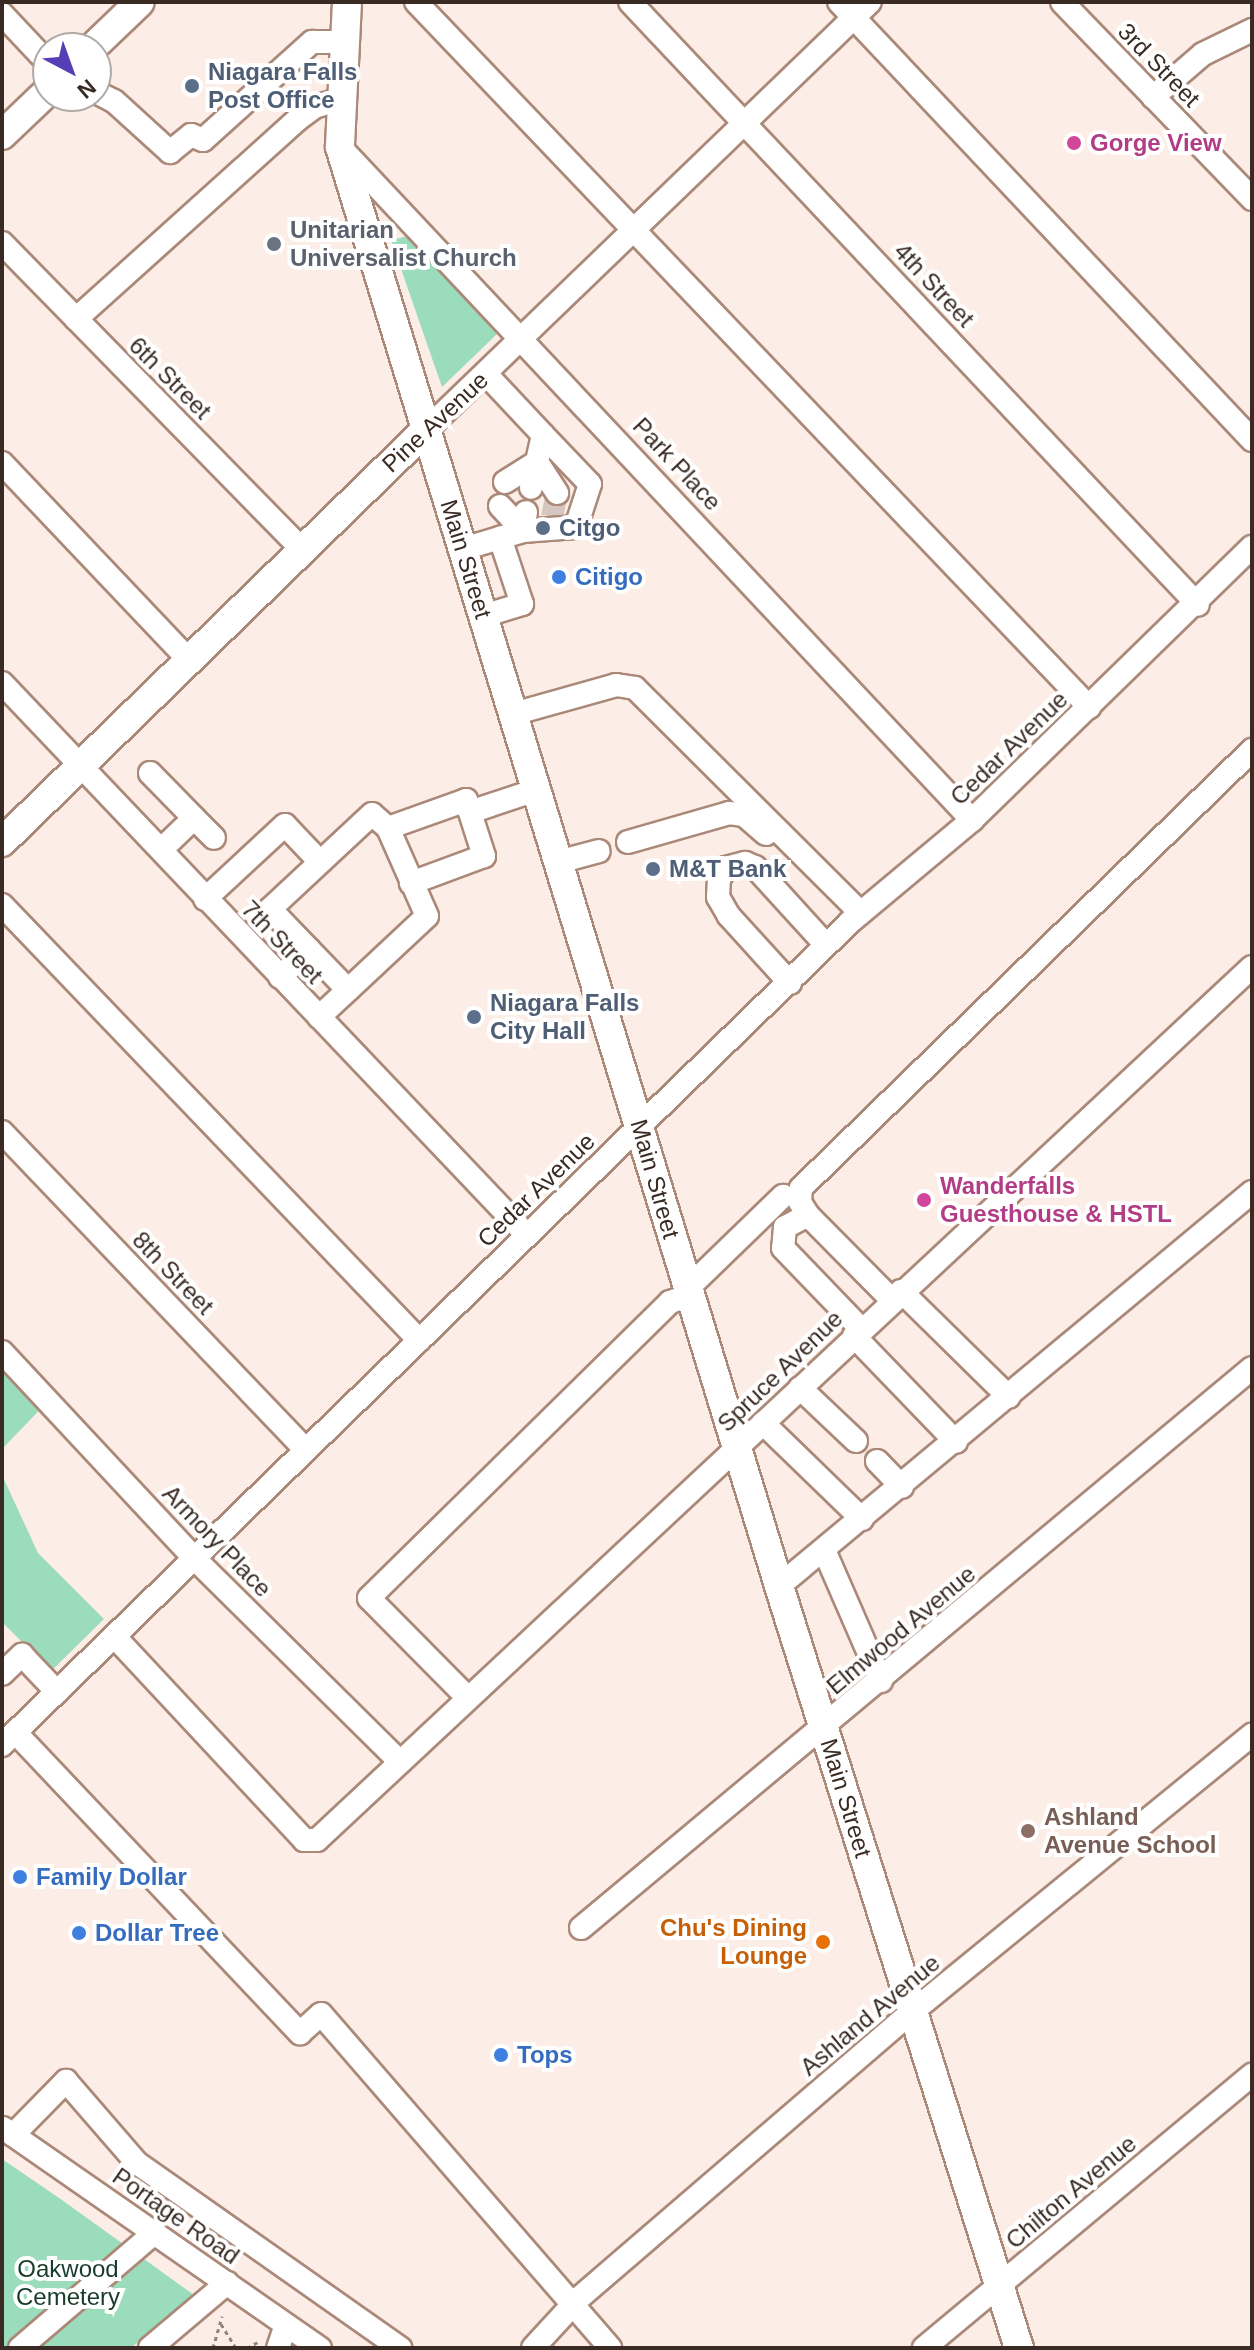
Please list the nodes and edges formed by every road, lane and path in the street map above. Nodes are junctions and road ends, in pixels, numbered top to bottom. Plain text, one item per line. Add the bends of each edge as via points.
1 (140, 2) edge
2 (347, 2) edge
3 (416, 2) edge
4 (630, 2) edge
5 (1062, 2) edge
6 (854, 7) edge
7 (2, 14) edge
8 (1252, 30) edge
9 (109, 32) edge
10 (345, 42) junction
11 (32, 46) edge
12 (1153, 97) junction
13 (342, 99) junction
14 (112, 100) edge
15 (32, 106) edge
16 (746, 122) junction
17 (2, 135) edge
18 (340, 147) junction
19 (1252, 199) edge
20 (634, 230) junction
21 (2, 243) edge
22 (76, 319) junction
23 (524, 338) junction
24 (486, 374) junction
25 (427, 429) junction
26 (543, 435) junction
27 (1252, 440) edge
28 (537, 462) junction
29 (2, 463) edge
30 (505, 482) dead end
31 (531, 488) tunnel mouth
32 (557, 493) tunnel mouth
33 (500, 506) dead end
34 (552, 517) dead end
35 (524, 521) junction
36 (500, 538) junction
37 (1252, 547) edge
38 (302, 549) junction
39 (463, 549) junction
40 (1198, 605) junction
41 (483, 616) junction
42 (189, 660) junction
43 (2, 683) edge
44 (1089, 707) junction
45 (513, 714) junction
46 (1252, 750) edge
47 (83, 764) junction
48 (150, 773) dead end
49 (536, 790) junction
50 (470, 812) junction
51 (194, 818) junction
52 (972, 820) junction
53 (388, 828) junction
54 (214, 838) dead end
55 (2, 842) edge
56 (628, 842) dead end
57 (163, 848) junction
58 (599, 851) dead end
59 (320, 862) junction
60 (558, 862) junction
61 (411, 883) junction
62 (205, 899) junction
63 (2, 905) edge
64 (855, 917) junction
65 (826, 945) junction
66 (309, 950) junction
67 (1252, 967) edge
68 (280, 977) junction
69 (790, 983) junction
70 (348, 990) junction
71 (319, 1017) junction
72 (640, 1126) junction
73 (2, 1132) edge
74 (1252, 1192) edge
75 (783, 1196) dead end
76 (808, 1215) junction
77 (527, 1235) junction
78 (688, 1292) junction
79 (896, 1295) junction
80 (857, 1333) junction
81 (419, 1340) junction
82 (2, 1352) edge
83 (1252, 1368) edge
84 (800, 1388) junction
85 (1009, 1397) junction
86 (763, 1423) junction
87 (856, 1441) dead end
88 (956, 1442) junction
89 (738, 1447) junction
90 (306, 1450) junction
91 (877, 1461) dead end
92 (902, 1487) junction
93 (862, 1519) junction
94 (824, 1550) junction
95 (194, 1558) junction
96 (779, 1586) junction
97 (114, 1636) junction
98 (2, 1674) edge
99 (881, 1681) junction
100 (57, 1692) junction
101 (467, 1697) junction
102 (825, 1730) junction
103 (1252, 1735) edge
104 (9, 1738) edge
105 (400, 1762) junction
106 (581, 1928) dead end
107 (912, 2012) junction
108 (1252, 2075) edge
109 (8, 2131) edge
110 (154, 2233) junction
111 (227, 2283) junction
112 (999, 2286) junction
113 (574, 2303) junction
114 (222, 2316) dead end
115 (220, 2323) junction
116 (286, 2325) junction
117 (270, 2343) edge
118 (20, 2348) edge
119 (150, 2348) edge
120 (213, 2348) edge
121 (236, 2348) edge
122 (247, 2348) edge
123 (320, 2348) edge
124 (400, 2348) edge
125 (533, 2348) edge
126 (610, 2348) edge
127 (924, 2348) edge
128 (1019, 2348) edge

1 - 9 main road
2 - 10 main road, Main Street
3 - 20 street
4 - 16 street, 4th Street
5 - 12 street, 3rd Street
6 - 16 street, Pine Avenue
6 - 27 street
7 - 11 street
8 - 12 street via 1203,54
10 - 13 main road, Main Street
10 - 14 street via 312,42 203,140 191,135 170,152
12 - 19 street, 3rd Street
13 - 18 main road, Main Street
13 - 22 street via 314,107 297,120
15 - 17 main road
16 - 20 street, Pine Avenue
16 - 40 street, 4th Street
18 - 23 street, Park Place
18 - 25 main road, Main Street
20 - 23 street, Pine Avenue
20 - 44 street
21 - 22 street, 6th Street
22 - 38 street, 6th Street
23 - 24 street, Pine Avenue
23 - 52 street, Park Place
24 - 25 street, Pine Avenue
24 - 26 street
25 - 38 main road, Pine Avenue
25 - 39 main road, Main Street
26 - 28 street
26 - 35 street via 590,484 576,527
28 - 30 street
28 - 31 street
28 - 32 street
29 - 42 street
33 - 35 street
34 - 35 street
35 - 36 street
36 - 39 street
36 - 41 street via 522,604
37 - 40 street, Cedar Avenue
38 - 42 main road, Pine Avenue
39 - 41 main road, Main Street
40 - 44 street, Cedar Avenue
41 - 45 main road, Main Street
42 - 47 main road, Pine Avenue
43 - 47 street, 7th Street
44 - 52 street, Cedar Avenue
45 - 49 main road, Main Street
45 - 64 street via 616,685 635,688
46 - 76 street via 811,1174 800,1202
47 - 55 main road, Pine Avenue
47 - 57 street, 7th Street
48 - 51 street
49 - 50 street
49 - 60 main road, Main Street
50 - 53 street via 466,800
50 - 61 street via 484,856
51 - 54 street
51 - 57 street
52 - 64 street, Cedar Avenue
53 - 59 street via 372,814
53 - 61 street
56 - 64 street via 729,813 744,815
57 - 62 street, 7th Street
58 - 60 street
59 - 62 street via 285,825
59 - 66 street via 270,909
60 - 72 main road, Main Street
61 - 70 street via 427,916
62 - 68 street, 7th Street
63 - 81 street
64 - 65 street, Cedar Avenue
65 - 69 street, Cedar Avenue
65 - 69 street via 755,867 745,863 726,868 718,897
66 - 68 street
66 - 70 street
67 - 79 street, Spruce Avenue
68 - 71 street, 7th Street
69 - 72 street, Cedar Avenue
70 - 71 street
71 - 77 street, 7th Street
72 - 77 street, Cedar Avenue
72 - 78 main road, Main Street
73 - 90 street, 8th Street
74 - 85 street
75 - 78 street
76 - 79 street
76 - 80 street via 785,1227 783,1248
77 - 81 street, Cedar Avenue
78 - 89 main road, Main Street
78 - 101 street via 670,1302 369,1598
79 - 80 street, Spruce Avenue
79 - 85 street
80 - 84 street, Spruce Avenue
80 - 88 street
81 - 90 street, Cedar Avenue
82 - 95 street, Armory Place
83 - 99 street, Elmwood Avenue
84 - 86 street, Spruce Avenue
84 - 87 street
85 - 88 street
86 - 89 street, Spruce Avenue
86 - 93 street
88 - 92 street
89 - 96 main road, Main Street
89 - 101 street, Spruce Avenue
90 - 95 street, Cedar Avenue
91 - 92 street
92 - 93 street
93 - 94 street
94 - 96 street
94 - 99 street
95 - 97 street, Cedar Avenue
95 - 105 street, Armory Place
96 - 102 main road, Main Street
97 - 100 street, Cedar Avenue
97 - 105 street, Spruce Avenue via 304,1840 317,1840
98 - 100 street via 22,1655
99 - 102 street, Elmwood Avenue
100 - 104 street, Cedar Avenue
101 - 105 street, Spruce Avenue
102 - 106 street, Elmwood Avenue
102 - 107 main road, Main Street
103 - 107 street, Ashland Avenue
104 - 113 street via 300,2033 321,2014
107 - 112 main road, Main Street
107 - 113 street, Ashland Avenue
108 - 112 street, Chilton Avenue
109 - 110 street, Portage Road
109 - 124 street via 66,2081 137,2163
110 - 111 street, Portage Road
110 - 118 street
111 - 116 street, Portage Road
111 - 119 street
112 - 127 street, Chilton Avenue
112 - 128 main road, Main Street
113 - 125 street, Ashland Avenue
113 - 126 street
114 - 115 path
115 - 120 path
115 - 121 path
116 - 117 street
116 - 123 street, Portage Road
117 - 122 path

